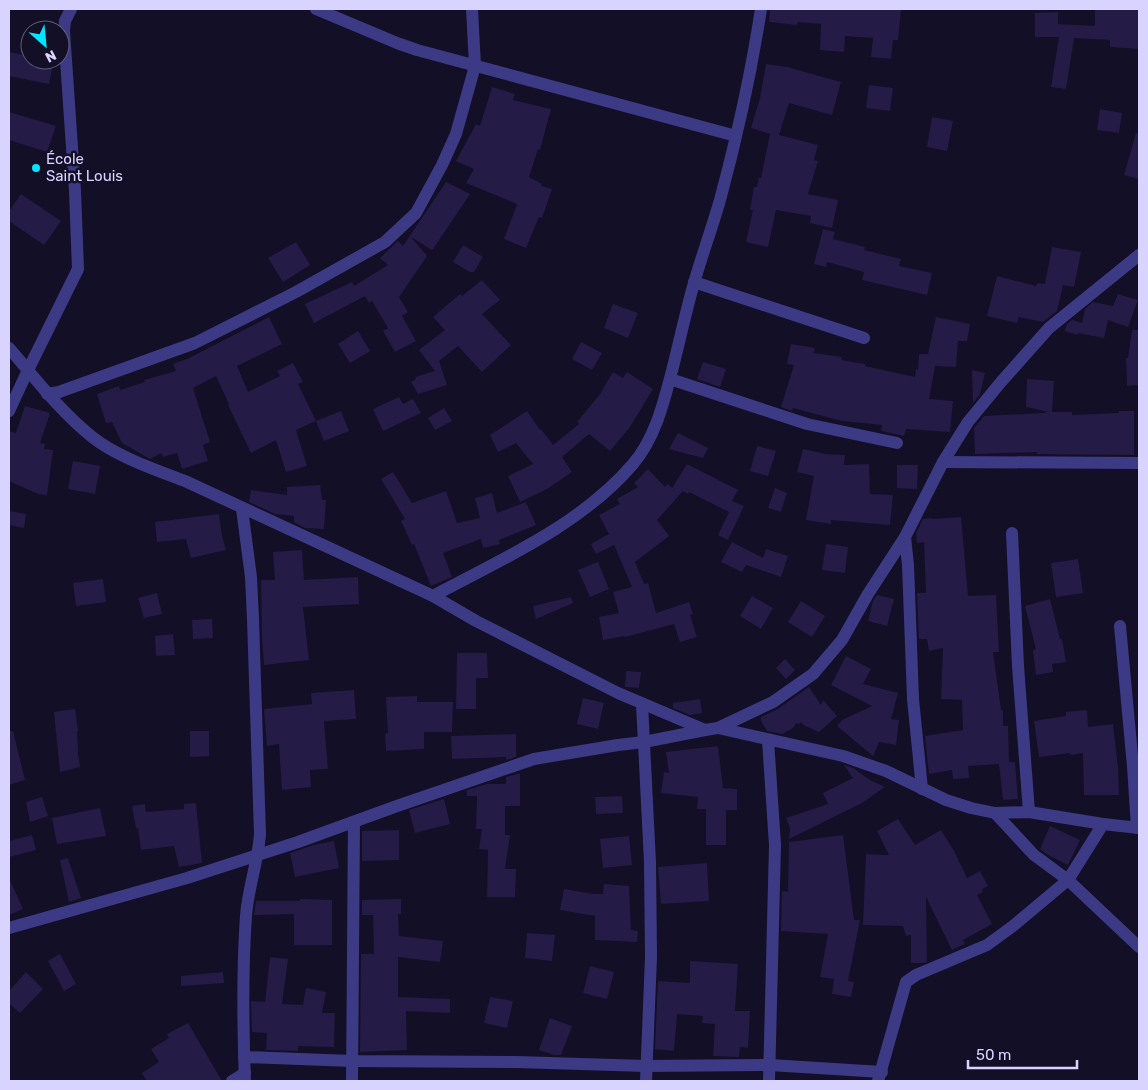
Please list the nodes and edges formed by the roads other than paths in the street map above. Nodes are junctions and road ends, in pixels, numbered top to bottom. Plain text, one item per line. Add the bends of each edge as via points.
1 (71, 9) edge
2 (316, 9) edge
3 (472, 9) edge
4 (761, 9) edge
5 (475, 66) junction
6 (736, 136) junction
7 (1139, 255) edge
8 (694, 282) junction
9 (864, 338) dead end
10 (9, 348) edge
11 (28, 370) junction
12 (670, 379) junction
13 (46, 394) junction
14 (9, 411) edge
15 (897, 443) dead end
16 (943, 462) junction
17 (1139, 463) edge
18 (242, 509) junction
19 (1012, 533) dead end
20 (905, 537) junction
21 (433, 596) junction
22 (1120, 626) dead end
23 (642, 704) junction
24 (712, 729) junction
25 (768, 740) junction
26 (644, 742) junction
27 (922, 789) junction
28 (1029, 812) junction
29 (995, 813) junction
30 (354, 822) junction
31 (1103, 824) junction
32 (1138, 828) edge
33 (259, 854) junction
34 (1068, 880) junction
35 (9, 928) edge
36 (1139, 947) edge
37 (244, 1057) junction
38 (352, 1061) junction
39 (770, 1065) junction
40 (646, 1066) junction
41 (245, 1077) edge
42 (880, 1077) edge
43 (232, 1081) edge
44 (352, 1081) edge
45 (646, 1081) edge
46 (769, 1081) edge

1 - 11 street via 64,31 78,269
2 - 5 street via 397,43
3 - 5 street
4 - 6 street
5 - 6 street
5 - 13 street via 456,134 442,165 416,213 386,242 195,343
6 - 8 street
7 - 16 street via 1049,328 968,422
8 - 9 street
8 - 12 street
10 - 11 street
11 - 13 street
11 - 14 street
12 - 15 street via 807,424
12 - 21 street via 652,435 634,463 604,492 572,518 535,541
13 - 18 street via 92,437 112,449
16 - 17 street
16 - 20 street
18 - 21 street
18 - 33 street via 251,577
19 - 28 street
20 - 24 street via 842,640 813,674 773,702
20 - 27 street via 913,699
21 - 23 street
22 - 32 street
23 - 24 street
23 - 26 street
24 - 25 street
24 - 26 street
25 - 27 street via 843,756
25 - 39 street via 775,845
26 - 30 street via 534,759
26 - 40 street via 651,957
27 - 29 street via 946,800
28 - 29 street
28 - 31 street
29 - 34 street via 1034,855
30 - 33 street
30 - 38 street
31 - 32 street
31 - 34 street
33 - 35 street
33 - 37 street via 246,916
34 - 36 street
34 - 42 street via 987,945 906,982
37 - 38 street
37 - 41 street
38 - 40 street
38 - 44 street
39 - 40 street
39 - 42 street
39 - 46 street
40 - 45 street
41 - 43 street

